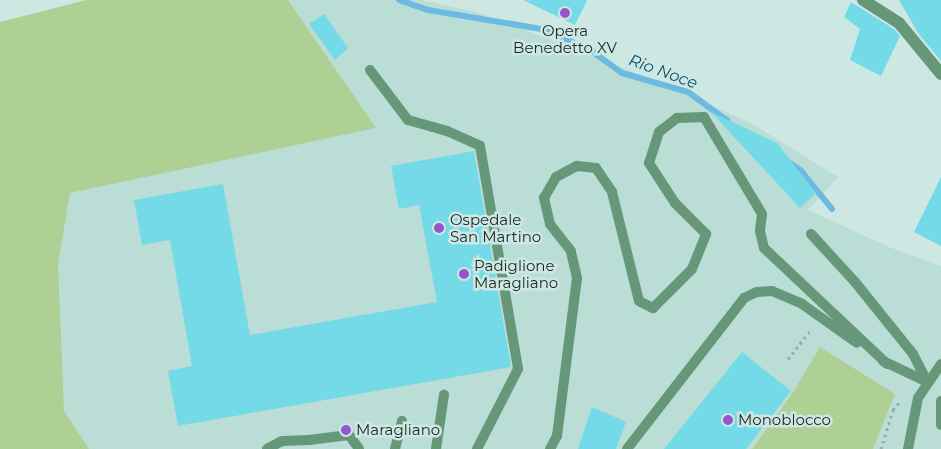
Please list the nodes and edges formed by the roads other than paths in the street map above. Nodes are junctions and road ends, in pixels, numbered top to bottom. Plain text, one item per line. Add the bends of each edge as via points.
1 (863, 0) edge
2 (370, 70) dead end
3 (941, 74) edge
4 (811, 234) dead end
5 (887, 364) junction
6 (941, 364) edge
7 (927, 382) junction
8 (444, 395) dead end
9 (941, 402) edge
10 (402, 421) dead end
11 (941, 425) edge
12 (295, 440) junction
13 (267, 449) edge
14 (306, 449) edge
15 (359, 449) edge
16 (395, 449) edge
17 (436, 449) edge
18 (477, 449) edge
19 (550, 449) edge
20 (627, 449) edge
21 (908, 449) edge

1 - 3 street via 899,23
2 - 18 lane via 408,120 447,131 480,146 518,369
4 - 7 lane via 907,346
5 - 7 lane
5 - 19 lane via 764,248 760,232 762,214 704,117 677,118 659,132 649,163 675,203 706,234 692,269 653,308 639,301 612,192 596,168 577,166 556,177 544,198 550,224 571,251 577,278 556,436
5 - 20 lane via 802,304 772,291 757,292 744,298
6 - 7 lane
7 - 21 lane via 918,398
8 - 17 lane
9 - 11 lane
10 - 16 lane
12 - 13 lane via 282,441
12 - 14 lane
12 - 15 lane via 349,435

